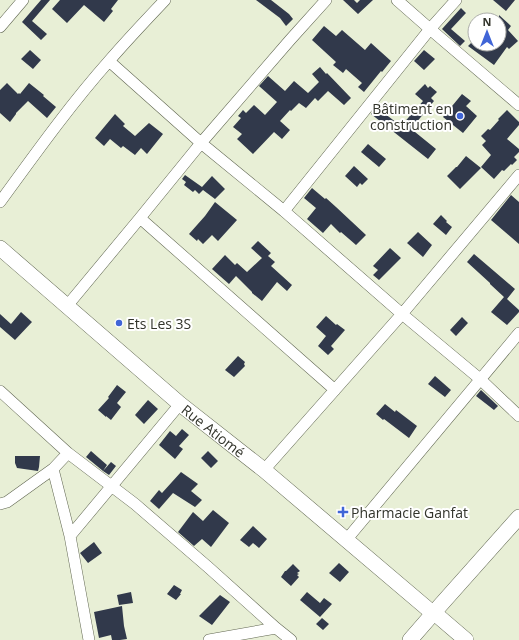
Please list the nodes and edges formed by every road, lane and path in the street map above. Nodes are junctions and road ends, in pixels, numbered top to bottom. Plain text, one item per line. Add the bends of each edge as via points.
1 (23, 0) edge
2 (165, 0) edge
3 (326, 0) edge
4 (397, 0) edge
5 (456, 0) edge
6 (0, 27) edge
7 (430, 29) junction
8 (109, 61) junction
9 (519, 105) edge
10 (201, 143) junction
11 (519, 175) edge
12 (0, 202) edge
13 (284, 211) junction
14 (140, 218) junction
15 (0, 248) edge
16 (66, 306) junction
17 (402, 314) junction
18 (519, 333) edge
19 (480, 379) junction
20 (0, 390) edge
21 (335, 390) junction
22 (180, 404) junction
23 (519, 416) edge
24 (68, 453) junction
25 (53, 469) junction
26 (264, 470) junction
27 (112, 486) junction
28 (0, 504) edge
29 (519, 517) edge
30 (70, 536) junction
31 (347, 539) junction
32 (433, 613) junction
33 (276, 628) junction
34 (236, 638) edge
35 (90, 640) edge
36 (209, 640) edge
37 (291, 640) edge
38 (410, 640) edge
39 (466, 640) edge

1 - 6 street
2 - 8 street
3 - 10 street
4 - 7 street
5 - 7 street
7 - 9 street
7 - 13 street
8 - 10 street
8 - 12 street
10 - 13 street
10 - 14 street
11 - 17 street
13 - 17 street
14 - 16 street
14 - 21 street
15 - 16 street, Rue Atiomé
16 - 22 street, Rue Atiomé
17 - 19 street
17 - 21 street
18 - 19 street
19 - 23 street
19 - 31 street
20 - 24 street
21 - 26 street
22 - 26 street, Rue Atiomé
22 - 27 street
24 - 25 street
24 - 27 street
25 - 28 street via 7,502
25 - 30 street
26 - 31 street, Rue Atiomé
27 - 30 street
27 - 33 street
29 - 32 street
30 - 35 street
31 - 32 street, Rue Atiomé
32 - 38 street
32 - 39 street, Rue Atiomé
33 - 34 street
33 - 37 street
34 - 36 street

